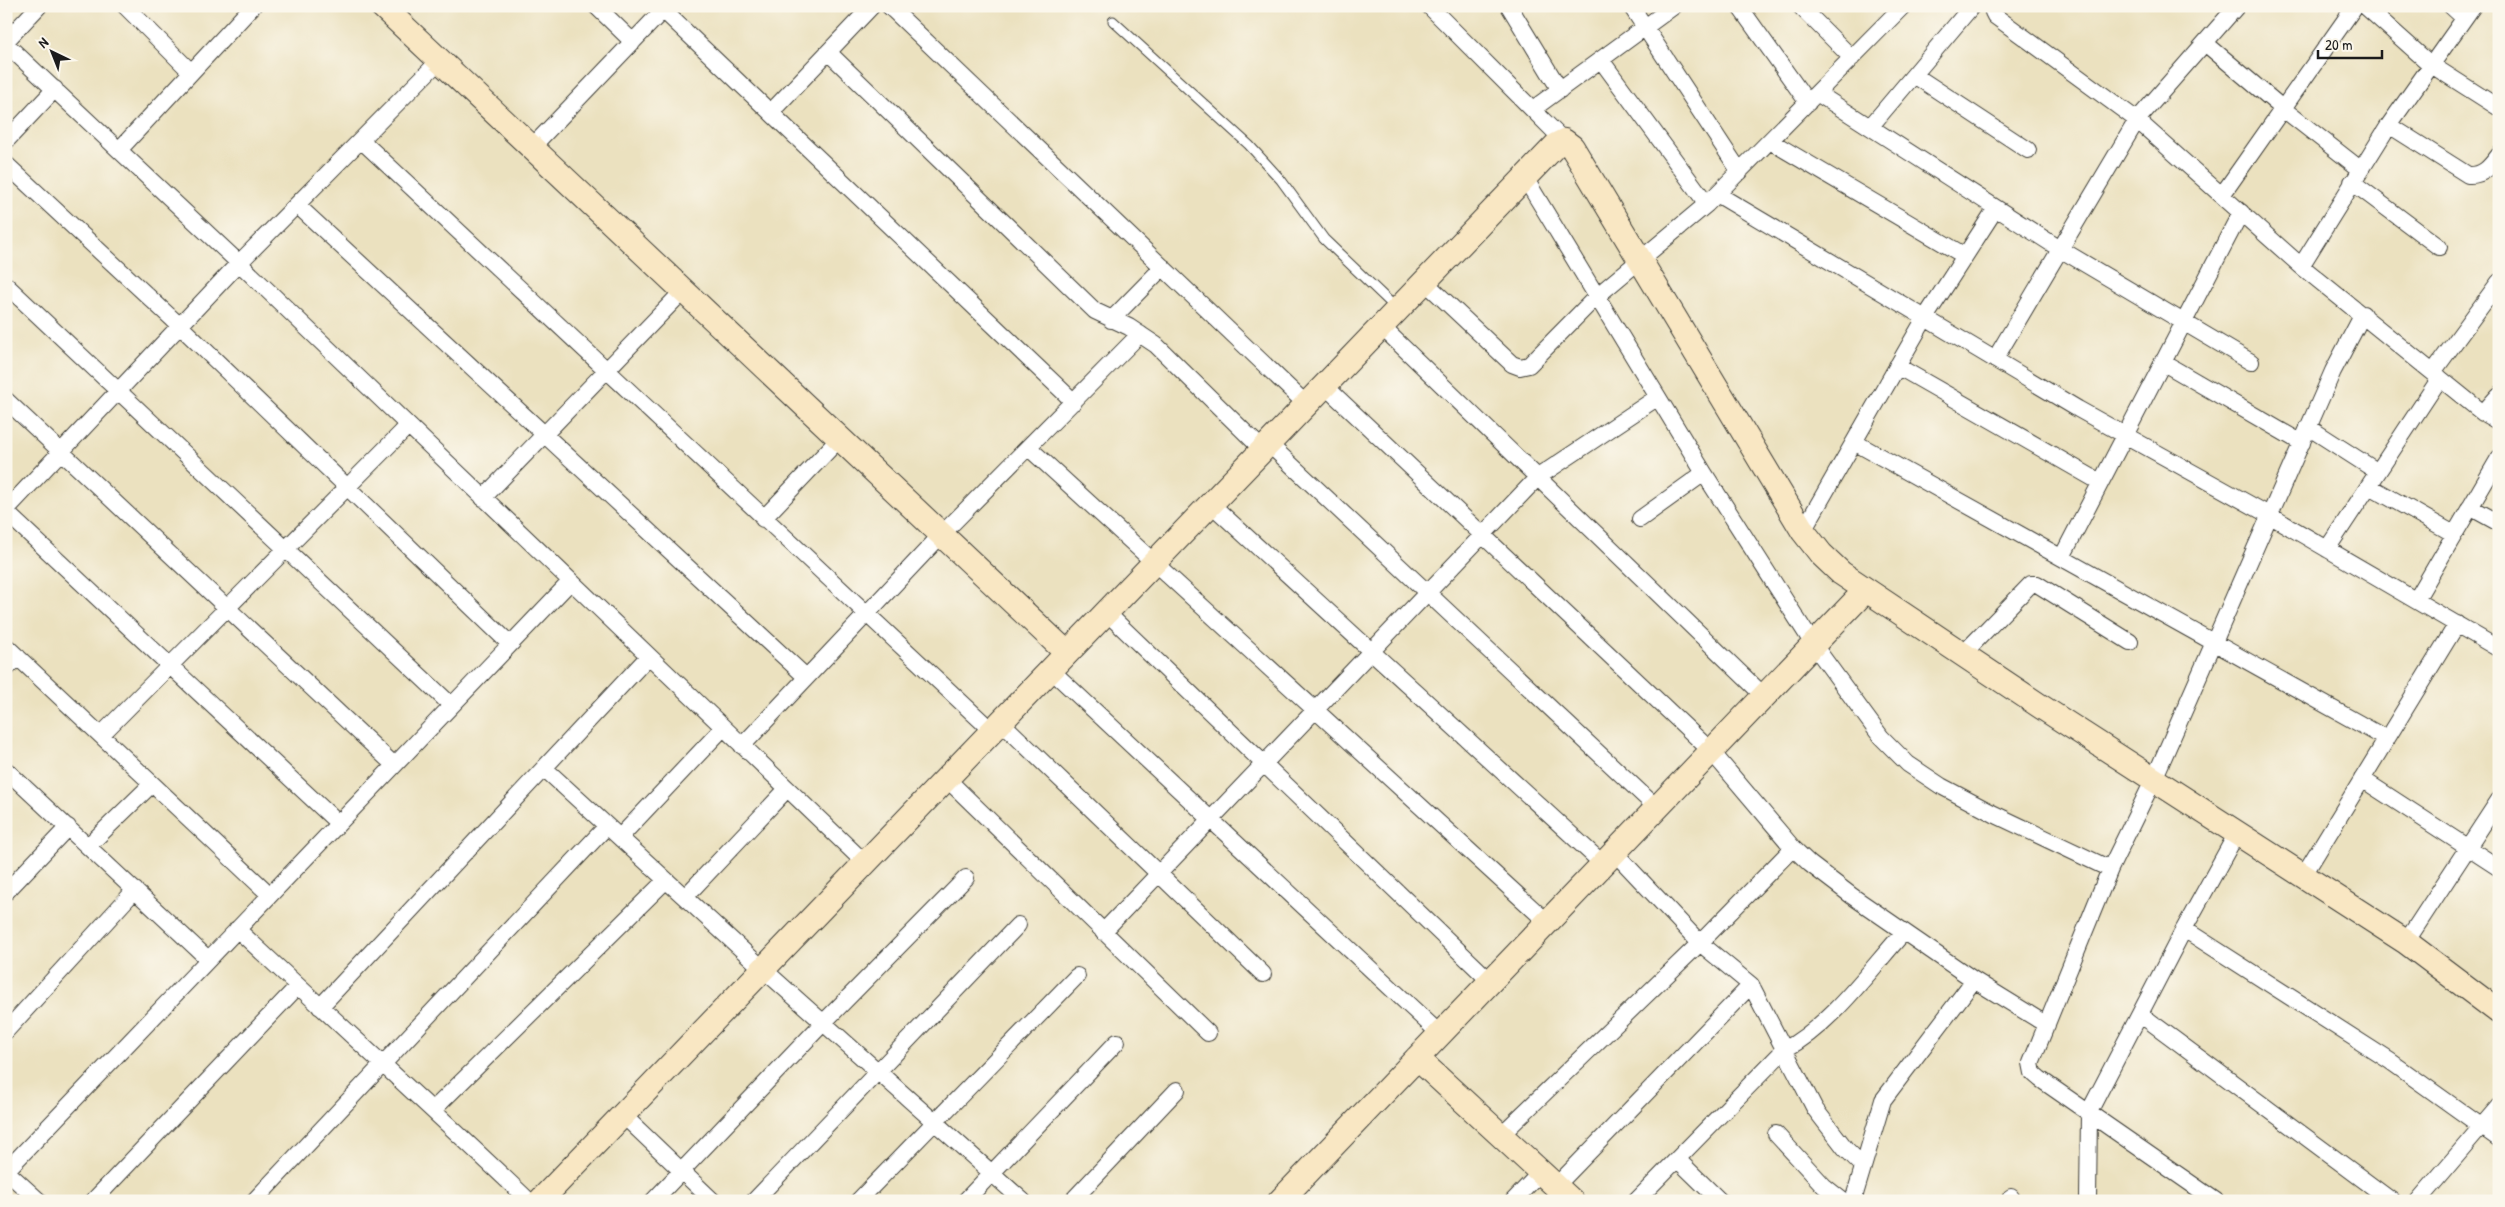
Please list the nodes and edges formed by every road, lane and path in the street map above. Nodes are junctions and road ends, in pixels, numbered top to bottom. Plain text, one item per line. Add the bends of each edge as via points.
1 (39, 6) edge
2 (125, 6) edge
3 (254, 6) edge
4 (382, 6) edge
5 (596, 6) edge
6 (872, 6) edge
7 (890, 6) edge
8 (1429, 6) edge
9 (1509, 6) edge
10 (1631, 6) edge
11 (1674, 6) edge
12 (1739, 6) edge
13 (1800, 6) edge
14 (1903, 6) edge
15 (1972, 6) edge
16 (2355, 6) edge
17 (2365, 6) edge
18 (2451, 6) edge
19 (665, 8) edge
20 (1992, 8) edge
21 (2233, 8) edge
22 (2469, 12) edge
23 (1113, 21) dead end
24 (1645, 28) junction
25 (6, 42) edge
26 (633, 42) junction
27 (2205, 43) junction
28 (828, 52) junction
29 (1852, 58) junction
30 (1601, 60) junction
31 (439, 61) junction
32 (2430, 64) junction
33 (191, 72) junction
34 (1914, 75) junction
35 (55, 89) junction
36 (1560, 90) junction
37 (1812, 98) junction
38 (2282, 108) junction
39 (2499, 108) edge
40 (1533, 109) junction
41 (771, 112) junction
42 (2137, 120) junction
43 (2389, 125) junction
44 (1870, 127) junction
45 (361, 140) junction
46 (6, 141) edge
47 (1564, 141) junction
48 (1770, 141) junction
49 (531, 148) junction
50 (119, 150) junction
51 (2028, 150) dead end
52 (2497, 160) edge
53 (6, 164) edge
54 (1740, 172) junction
55 (2356, 176) junction
56 (1525, 178) junction
57 (2222, 195) junction
58 (1712, 199) junction
59 (297, 205) junction
60 (1996, 208) junction
61 (2241, 212) junction
62 (2439, 247) dead end
63 (2060, 249) junction
64 (1965, 256) junction
65 (1639, 259) junction
66 (239, 263) junction
67 (2301, 266) junction
68 (1163, 267) junction
69 (1425, 282) junction
70 (2499, 282) edge
71 (6, 285) edge
72 (683, 291) junction
73 (1597, 296) junction
74 (1398, 310) junction
75 (2363, 314) junction
76 (1925, 318) junction
77 (1111, 320) junction
78 (2183, 323) junction
79 (180, 326) junction
80 (1382, 327) junction
81 (1140, 334) junction
82 (1995, 359) junction
83 (2162, 362) junction
84 (2251, 362) dead end
85 (1898, 366) junction
86 (605, 371) junction
87 (2437, 375) junction
88 (1325, 386) junction
89 (118, 391) junction
90 (2499, 395) edge
91 (1658, 398) junction
92 (6, 400) edge
93 (1074, 402) junction
94 (1307, 405) junction
95 (2483, 413) junction
96 (2499, 422) edge
97 (408, 426) junction
98 (2308, 427) junction
99 (545, 434) junction
100 (2124, 435) junction
101 (840, 438) junction
102 (1854, 442) junction
103 (2302, 443) junction
104 (1266, 447) junction
105 (1029, 448) junction
106 (61, 452) junction
107 (2499, 458) edge
108 (2378, 472) junction
109 (1704, 473) junction
110 (1538, 477) junction
111 (2100, 482) junction
112 (2369, 486) junction
113 (348, 487) junction
114 (483, 498) junction
115 (1211, 504) junction
116 (2470, 507) junction
117 (6, 511) edge
118 (2270, 515) junction
119 (763, 519) junction
120 (1640, 519) dead end
121 (2499, 523) edge
122 (1803, 531) junction
123 (942, 534) junction
124 (2454, 534) junction
125 (1483, 535) junction
126 (2327, 548) junction
127 (286, 549) junction
128 (2062, 557) junction
129 (1154, 563) junction
130 (570, 582) junction
131 (1866, 590) junction
132 (1428, 593) junction
133 (2416, 600) junction
134 (227, 608) junction
135 (1106, 612) junction
136 (865, 615) junction
137 (2457, 624) junction
138 (2213, 641) junction
139 (2130, 642) dead end
140 (510, 644) junction
141 (1813, 644) junction
142 (2499, 649) edge
143 (1372, 651) junction
144 (1067, 653) junction
145 (1963, 654) junction
146 (10, 657) edge
147 (648, 657) junction
148 (170, 665) junction
149 (1051, 670) junction
150 (806, 677) junction
151 (1764, 696) junction
152 (451, 705) junction
153 (1316, 711) junction
154 (996, 727) junction
155 (723, 728) junction
156 (101, 736) junction
157 (2387, 739) junction
158 (742, 746) junction
159 (1712, 751) junction
160 (394, 765) junction
161 (1264, 765) junction
162 (544, 768) junction
163 (6, 770) edge
164 (946, 778) junction
165 (2154, 779) junction
166 (2362, 779) junction
167 (152, 784) junction
168 (787, 789) junction
169 (2499, 800) edge
170 (1657, 808) junction
171 (1212, 820) junction
172 (338, 823) junction
173 (607, 826) junction
174 (68, 827) junction
175 (2237, 833) junction
176 (620, 837) junction
177 (88, 846) junction
178 (2468, 846) junction
179 (1793, 848) junction
180 (1609, 858) junction
181 (865, 864) junction
182 (2499, 868) edge
183 (2110, 869) junction
184 (1160, 874) junction
185 (2303, 876) junction
186 (966, 878) dead end
187 (666, 880) junction
188 (135, 890) junction
189 (6, 892) edge
190 (269, 894) junction
191 (685, 897) junction
192 (1547, 922) junction
193 (1018, 925) dead end
194 (237, 929) junction
195 (2184, 929) junction
196 (1103, 932) junction
197 (1904, 932) junction
198 (2406, 942) junction
199 (1700, 943) junction
200 (208, 958) junction
201 (763, 969) junction
202 (1263, 974) dead end
203 (1078, 976) dead end
204 (1974, 980) junction
205 (1490, 981) junction
206 (1751, 985) junction
207 (298, 986) junction
208 (320, 1007) junction
209 (2499, 1012) edge
210 (2140, 1014) junction
211 (823, 1023) junction
212 (2047, 1025) junction
213 (6, 1031) edge
214 (1208, 1033) dead end
215 (1440, 1034) junction
216 (1117, 1042) dead end
217 (1784, 1050) junction
218 (1417, 1058) junction
219 (382, 1065) junction
220 (878, 1071) junction
221 (1177, 1090) dead end
222 (2499, 1106) edge
223 (434, 1109) junction
224 (2089, 1112) junction
225 (622, 1115) junction
226 (935, 1122) junction
227 (2480, 1126) junction
228 (1776, 1134) dead end
229 (1501, 1135) junction
230 (2499, 1139) edge
231 (1677, 1159) junction
232 (1863, 1166) junction
233 (682, 1171) junction
234 (991, 1173) junction
235 (1556, 1186) edge
236 (2196, 1193) edge
237 (39, 1201) edge
238 (93, 1201) edge
239 (254, 1201) edge
240 (529, 1201) edge
241 (540, 1201) edge
242 (653, 1201) edge
243 (713, 1201) edge
244 (754, 1201) edge
245 (858, 1201) edge
246 (965, 1201) edge
247 (1022, 1201) edge
248 (1072, 1201) edge
249 (1280, 1201) edge
250 (1513, 1201) edge
251 (1636, 1201) edge
252 (1720, 1201) edge
253 (1843, 1201) edge
254 (1854, 1201) edge
255 (2088, 1201) edge
256 (2216, 1201) edge
257 (2392, 1201) edge
258 (2418, 1201) edge

1 - 25 street
2 - 33 street
3 - 33 street
4 - 31 street
5 - 26 street
6 - 28 street
7 - 68 street
8 - 40 street
9 - 36 street
10 - 24 street
11 - 24 street
12 - 37 street
13 - 29 street
14 - 29 street
15 - 34 street
16 - 38 street
17 - 32 street
18 - 22 street
19 - 26 street
19 - 41 street
20 - 42 street via 2002,21
21 - 27 street
22 - 32 street
23 - 74 lane via 1249,145 1281,180 1324,238
24 - 30 street
24 - 54 street
25 - 35 street
26 - 49 street
27 - 38 street
27 - 42 street
28 - 41 street
28 - 77 street via 1095,311
29 - 37 street
30 - 36 street
30 - 58 street
31 - 45 street
31 - 49 street
32 - 39 street
32 - 43 street
33 - 50 street
34 - 44 street
34 - 51 street
35 - 46 street
35 - 50 street
36 - 40 street
37 - 44 street
37 - 48 street
38 - 55 street
38 - 57 street
40 - 47 street
41 - 93 street
42 - 57 street
42 - 63 street
43 - 52 street via 2468,175 2484,172
43 - 55 street
44 - 60 street
45 - 59 street
45 - 86 street
47 - 56 street via 1556,145
47 - 65 street via 1572,147
48 - 54 street
48 - 64 street
49 - 72 street
50 - 66 street
53 - 79 street
54 - 58 street
55 - 62 street
55 - 67 street
56 - 69 street
56 - 73 street
57 - 61 street
58 - 65 street
58 - 76 street
59 - 66 street
59 - 99 street
60 - 63 street
60 - 64 street
61 - 67 street
61 - 78 street
63 - 78 street
63 - 82 street
64 - 76 street
65 - 73 street
65 - 122 street
66 - 79 street
66 - 97 street
67 - 75 street
68 - 77 street
68 - 94 street
69 - 73 street via 1520,368 1529,365
69 - 74 street
70 - 87 street
71 - 89 street
72 - 86 street
72 - 101 street
73 - 91 street
74 - 80 street
75 - 87 street
75 - 98 street
76 - 82 street
76 - 85 street
77 - 81 street
78 - 83 street
78 - 84 street
79 - 89 street
79 - 113 street
80 - 88 street
80 - 110 street
81 - 93 street
81 - 104 street
82 - 100 street
83 - 100 street
83 - 103 street
85 - 102 street
85 - 111 street
86 - 99 street
86 - 119 street
87 - 95 street
87 - 108 street
88 - 94 street
88 - 125 street
89 - 106 street
89 - 127 street
90 - 95 street
91 - 109 street
91 - 110 street
92 - 106 street
93 - 105 street
94 - 104 street
95 - 96 street
97 - 113 street
97 - 114 street
98 - 103 street
98 - 108 street
99 - 114 street
99 - 150 street
100 - 111 street
100 - 118 street
101 - 119 street
101 - 123 street
102 - 122 street
102 - 128 street
103 - 118 street
104 - 115 street
104 - 132 street
105 - 123 street
105 - 129 street
106 - 117 street
106 - 134 street
107 - 116 street
108 - 112 street
109 - 120 street
109 - 141 street
110 - 125 street
110 - 151 street
111 - 128 street
112 - 124 street
112 - 126 street
113 - 127 street
113 - 140 street
114 - 130 street
115 - 129 street
115 - 143 street
116 - 121 street
116 - 124 street
117 - 148 street
118 - 126 street
118 - 138 street
119 - 136 street
122 - 131 street via 1841,573
123 - 136 street
123 - 144 street
124 - 133 street
125 - 132 street
125 - 159 street
126 - 133 street
127 - 134 street
127 - 152 street
128 - 138 street
129 - 135 street
129 - 153 street
130 - 140 street
130 - 147 street
131 - 141 street
131 - 145 street
132 - 143 street
132 - 170 street
133 - 137 street
134 - 148 street
134 - 160 street
135 - 144 street
135 - 161 street
136 - 150 street
136 - 154 street
137 - 142 street
137 - 157 street
138 - 157 street
138 - 165 street
139 - 145 street via 2037,584 2031,584
140 - 152 street
141 - 151 street
141 - 183 street via 1881,737 1908,764 1994,814
143 - 153 street
143 - 180 street
144 - 149 street
145 - 165 street
146 - 156 street
147 - 155 street
147 - 162 street
148 - 156 street
148 - 172 street
149 - 154 street
149 - 171 street
150 - 158 street
151 - 159 street
152 - 160 street
153 - 161 street
153 - 192 street
154 - 164 street
154 - 184 street
155 - 158 street
155 - 176 street
156 - 167 street
157 - 166 street
158 - 168 street
159 - 170 street
159 - 179 street
160 - 172 street
161 - 171 street
161 - 205 street
162 - 173 street
162 - 208 street
163 - 174 street
164 - 181 street
164 - 196 street
165 - 175 street
165 - 183 street
166 - 178 street
166 - 185 street
167 - 177 street
167 - 190 street
168 - 181 street
168 - 191 street
169 - 178 street
170 - 180 street
171 - 184 street
171 - 215 street
172 - 190 street
173 - 176 street
173 - 219 street
174 - 177 street
174 - 189 street
175 - 185 street
175 - 195 street
176 - 187 street
177 - 188 street
178 - 182 street
178 - 198 street
179 - 197 street via 1852,896
179 - 199 street
180 - 192 street
180 - 199 street
181 - 201 street
183 - 212 street
184 - 196 street
184 - 202 street
185 - 198 street
186 - 211 street
187 - 191 street
187 - 223 street
188 - 200 street
188 - 213 street
190 - 194 street
191 - 201 street
192 - 205 street
193 - 220 street
194 - 200 street
194 - 207 street
195 - 210 street
195 - 227 street via 2390,1061
196 - 214 street
197 - 204 street
197 - 217 street via 1814,1031
198 - 209 street
199 - 206 street
199 - 229 street
200 - 237 street via 6,1171
201 - 211 street
201 - 225 street
203 - 226 street
204 - 212 street
204 - 232 street via 1882,1100
205 - 215 street
206 - 217 street
206 - 235 street
207 - 208 street
207 - 238 street
208 - 219 street
210 - 224 street
210 - 257 street
211 - 220 street
211 - 233 street
212 - 224 street via 2031,1064 2033,1073
215 - 218 street
216 - 234 street
217 - 231 street
217 - 232 street via 1815,1109
218 - 229 street
218 - 249 street
219 - 223 street
219 - 239 street
220 - 226 street
220 - 244 street
221 - 248 street
222 - 227 street
223 - 240 street
224 - 236 street
224 - 255 street
225 - 233 street
225 - 241 street
226 - 234 street
226 - 245 street
227 - 230 street
227 - 258 street
228 - 253 street via 1824,1186
229 - 235 street
231 - 251 street
231 - 252 street
232 - 254 street
233 - 242 street
233 - 243 street
234 - 246 street
234 - 247 street
235 - 250 street
236 - 256 street

